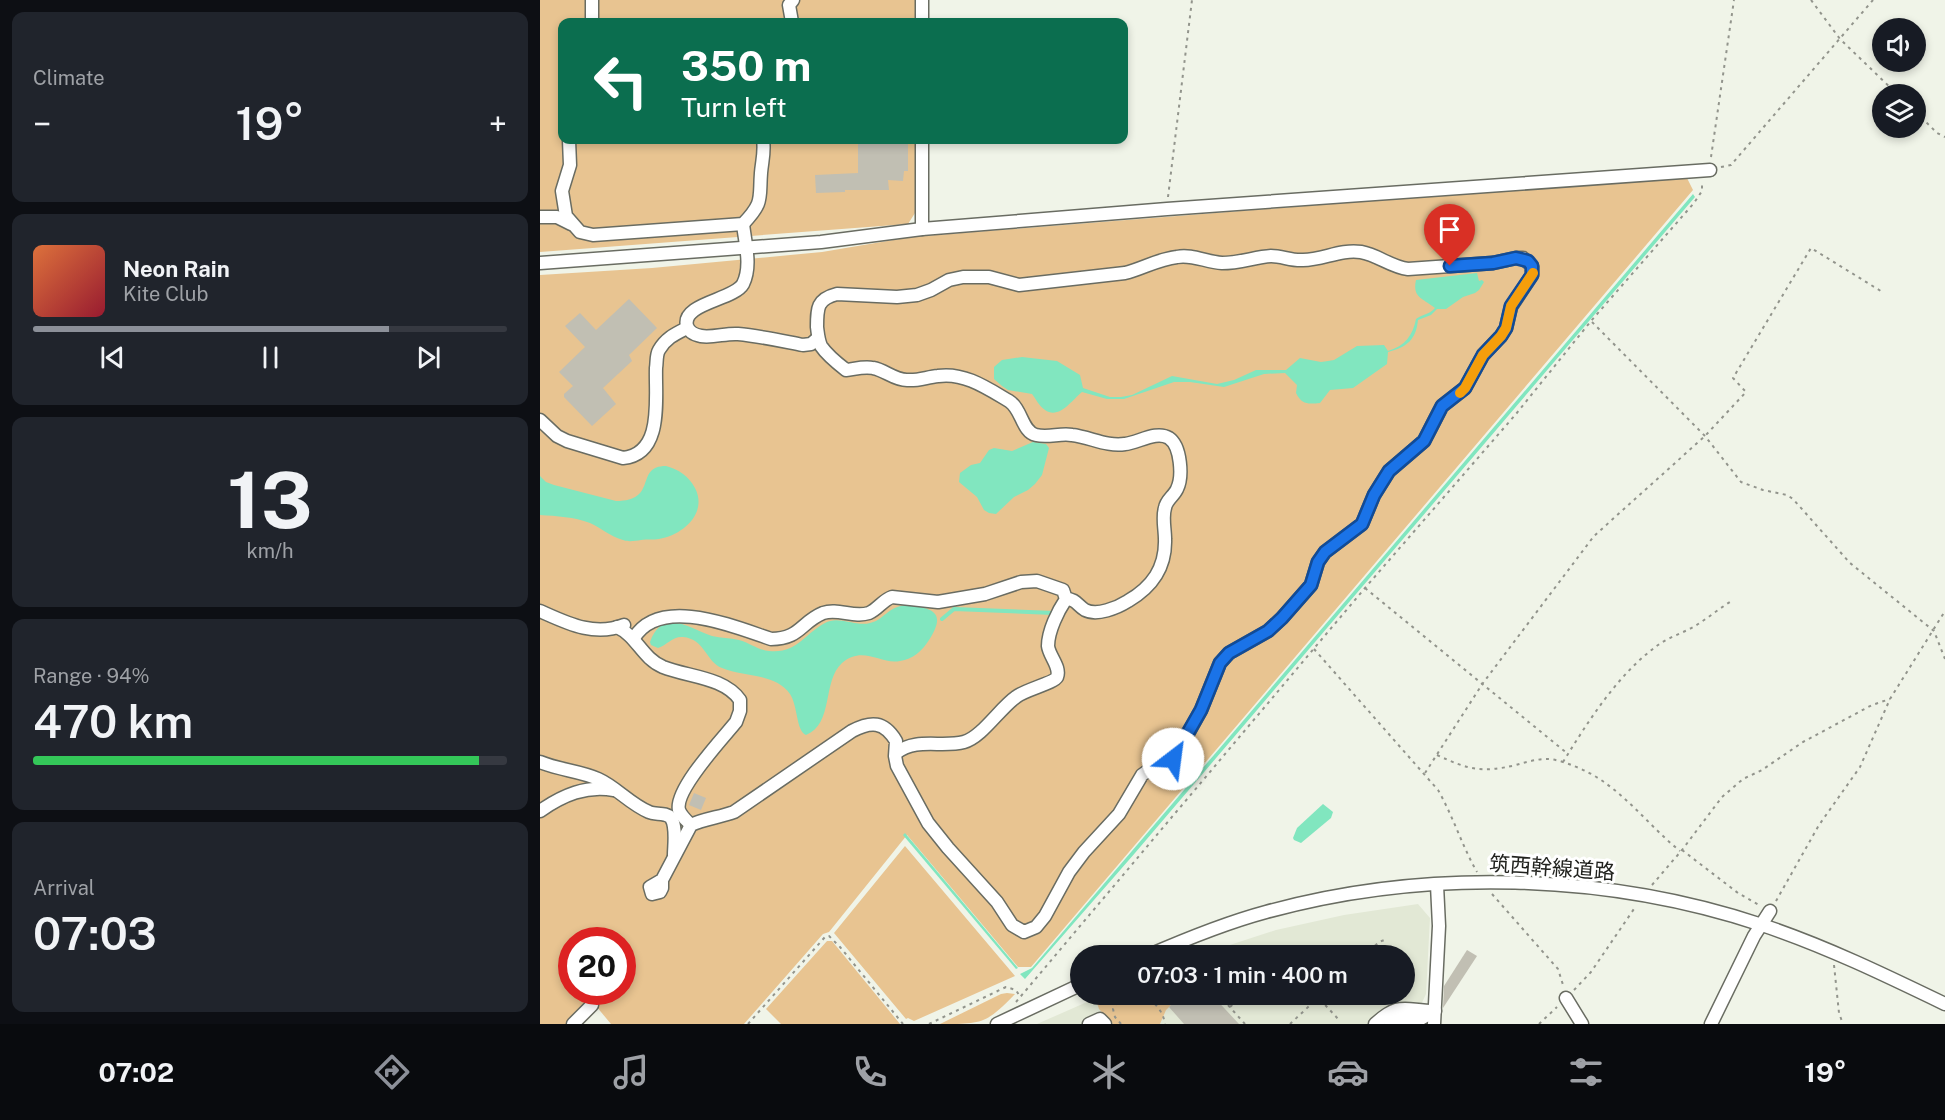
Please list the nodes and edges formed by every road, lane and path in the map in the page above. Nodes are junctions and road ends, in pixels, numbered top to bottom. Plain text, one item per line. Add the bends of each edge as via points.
1 (592, 0) edge
2 (793, 0) edge
3 (922, 0) edge
4 (1192, 0) edge
5 (1734, 0) edge
6 (1811, 0) edge
7 (1873, 0) edge
8 (592, 18) edge
9 (791, 18) edge
10 (922, 18) edge
11 (1840, 39) junction
12 (1887, 84) edge
13 (1926, 122) edge
14 (1945, 137) edge
15 (569, 144) edge
16 (764, 144) edge
17 (922, 144) edge
18 (1706, 170) junction
19 (563, 205) junction
20 (1167, 209) junction
21 (546, 217) edge
22 (572, 224) junction
23 (743, 224) junction
24 (922, 229) junction
25 (745, 248) junction
26 (540, 263) edge
27 (1884, 292) dead end
28 (1591, 321) junction
29 (687, 328) junction
30 (812, 342) junction
31 (540, 420) edge
32 (1706, 436) junction
33 (1365, 588) junction
34 (1068, 596) junction
35 (1733, 600) dead end
36 (540, 611) edge
37 (1945, 611) edge
38 (617, 627) junction
39 (643, 628) junction
40 (1934, 631) junction
41 (634, 638) junction
42 (1314, 649) junction
43 (1945, 658) edge
44 (1483, 683) junction
45 (1890, 699) junction
46 (899, 747) junction
47 (1437, 754) junction
48 (1568, 754) junction
49 (540, 762) edge
50 (1563, 762) junction
51 (1425, 773) junction
52 (599, 784) junction
53 (540, 811) edge
54 (681, 820) junction
55 (1681, 851) junction
56 (674, 856) junction
57 (662, 880) dead end
58 (1482, 882) junction
59 (1437, 885) junction
60 (1643, 895) junction
61 (1770, 911) junction
62 (1761, 925) junction
63 (1387, 939) dead end
64 (1173, 945) edge
65 (1376, 945) edge
66 (1832, 951) junction
67 (1070, 990) edge
68 (1019, 995) junction
69 (1566, 998) junction
70 (1015, 1004) dead end
71 (1945, 1004) edge
72 (592, 1005) dead end
73 (1115, 1005) edge
74 (1157, 1005) edge
75 (1310, 1005) edge
76 (1325, 1005) edge
77 (1230, 1007) edge
78 (1435, 1011) junction
79 (1015, 1020) edge
80 (1340, 1021) dead end
81 (573, 1024) edge
82 (748, 1024) edge
83 (903, 1024) edge
84 (929, 1024) edge
85 (997, 1024) edge
86 (1089, 1024) edge
87 (1103, 1024) edge
88 (1121, 1024) edge
89 (1165, 1024) edge
90 (1245, 1024) edge
91 (1290, 1024) edge
92 (1375, 1024) edge
93 (1390, 1024) edge
94 (1434, 1024) edge
95 (1539, 1024) edge
96 (1582, 1024) edge
97 (1711, 1024) edge
98 (1843, 1024) edge

1 - 8 street
2 - 9 street via 789,5
3 - 10 street
4 - 20 path
5 - 18 path
6 - 11 path
7 - 11 path
11 - 12 path
11 - 18 path via 1731,165
13 - 14 path
15 - 19 street
16 - 23 street via 761,197
17 - 24 street
18 - 20 street
18 - 28 path via 1702,191 1694,203
19 - 21 street
19 - 22 street
20 - 24 street
21 - 22 street
22 - 23 street via 580,232 593,235
23 - 25 street
24 - 25 street
25 - 26 street
25 - 29 street via 746,271 738,290 701,305 690,315
27 - 32 path via 1811,248 1733,378 1746,392
28 - 32 path
28 - 33 path
29 - 30 street via 703,336 738,334
29 - 31 street via 670,336 657,352 655,421 652,435 639,453 623,458 602,452 556,436
30 - 34 street via 846,370 872,368 905,380 951,375 978,383 1012,403 1027,429 1036,435 1071,435 1124,445 1167,437 1176,446 1180,482 1164,509 1163,564 1156,576 1128,601 1110,609 1085,610
30 - 46 street via 818,307 828,297 917,295 963,277 1019,285 1125,273 1178,256 1222,263 1268,256 1301,261 1344,251 1362,252 1408,269 1516,258 1528,261 1533,270 1511,306 1506,328 1483,355 1465,388 1442,406 1424,441 1389,471 1362,524 1325,552 1311,585 1282,618 1224,657 1214,672 1201,710 1173,759 1142,774 1119,814 1069,872 1036,927 1024,932 1011,925 997,902 928,823 897,766 895,756
32 - 40 path via 1741,482 1793,499 1850,564
32 - 44 path via 1594,536
33 - 42 path
33 - 44 path
34 - 39 street via 1037,581 938,602 892,597 870,613 822,614 783,639 687,616 662,619
34 - 46 street via 1049,636 1048,648 1058,675 1052,682 1014,698 964,742
35 - 48 path via 1638,661
36 - 38 street via 578,628
37 - 40 path
38 - 39 street via 628,623 635,629
38 - 41 street
39 - 41 street
40 - 43 path
40 - 45 path
41 - 54 street via 652,661 728,688 740,700 736,722 688,783 679,802
42 - 51 path
42 - 68 path
44 - 47 path
44 - 48 path
45 - 55 path via 1803,742 1743,780 1722,797
45 - 61 path via 1860,767 1820,825
46 - 54 street via 880,724 866,725 734,812 713,820
47 - 50 path via 1460,766 1484,771 1547,759
47 - 51 path
48 - 50 path
49 - 52 street via 587,775
50 - 55 path via 1591,772 1619,792
51 - 58 path via 1449,810 1464,851
52 - 53 street via 572,792
52 - 54 street via 651,813
54 - 56 street
54 - 56 street
55 - 60 path
55 - 61 path
56 - 57 street
58 - 59 street, 筑西幹線道路
58 - 60 street, 筑西幹線道路 via 1586,886
58 - 69 path via 1558,969
59 - 64 street, 筑西幹線道路 via 1334,897 1266,912
59 - 78 street
60 - 62 street, 筑西幹線道路
60 - 69 path via 1591,972
61 - 62 street
62 - 66 street, 筑西幹線道路
62 - 97 street
63 - 65 path
66 - 71 street, 筑西幹線道路
66 - 98 path
67 - 79 street
68 - 70 path
68 - 84 path via 1006,987
69 - 95 path
69 - 96 street
72 - 81 street
73 - 88 path via 1115,1017
74 - 89 path
75 - 91 path
76 - 80 path
77 - 90 path
78 - 92 street via 1397,1009
78 - 93 street via 1419,1020
78 - 94 street
79 - 85 street
82 - 83 path via 829,936
86 - 87 street via 1100,1019

